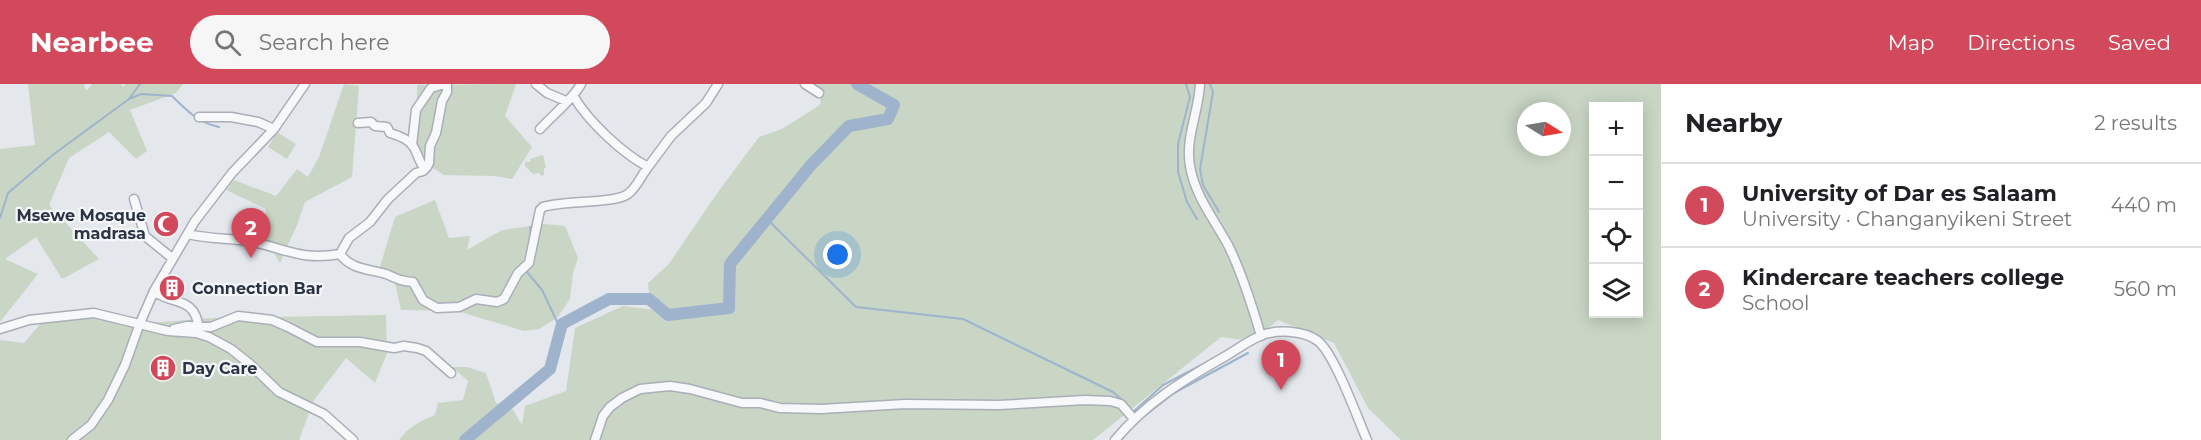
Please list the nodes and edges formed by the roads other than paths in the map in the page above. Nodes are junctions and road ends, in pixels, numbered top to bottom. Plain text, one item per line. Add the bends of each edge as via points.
1 (305, 84) edge
2 (446, 84) edge
3 (536, 84) edge
4 (581, 84) edge
5 (718, 84) edge
6 (805, 84) edge
7 (1200, 84) edge
8 (819, 93) dead end
9 (570, 99) junction
10 (199, 117) dead end
11 (358, 123) dead end
12 (274, 129) junction
13 (540, 129) dead end
14 (412, 145) junction
15 (648, 167) junction
16 (425, 169) junction
17 (134, 199) dead end
18 (188, 234) junction
19 (340, 254) junction
20 (172, 258) junction
21 (154, 291) junction
22 (140, 323) junction
23 (199, 327) junction
24 (0, 329) edge
25 (168, 331) junction
26 (1261, 336) junction
27 (451, 373) dead end
28 (1133, 418) junction
29 (72, 440) edge
30 (352, 440) edge
31 (595, 440) edge
32 (1115, 440) edge
33 (1367, 440) edge

1 - 12 street
2 - 14 street via 431,88 416,110
2 - 16 street
3 - 9 street via 547,93
4 - 9 street
5 - 15 street via 706,103 671,136
6 - 8 street
7 - 26 street via 1189,154 1192,174 1198,195 1240,272
9 - 13 street
9 - 15 street via 604,133
10 - 12 street via 231,117
11 - 14 street via 385,126
12 - 18 street via 232,173
14 - 16 street
15 - 19 street via 633,189 621,198 543,207 529,263 498,302 476,299 459,307 437,308 423,300 413,282 364,270
16 - 19 street via 349,238
17 - 20 street via 145,236
18 - 19 street via 248,241 298,256 321,258
18 - 20 street
20 - 21 street
21 - 22 street
21 - 23 street via 184,302 195,314
22 - 24 street via 94,314 29,320
22 - 25 street
22 - 29 street via 108,400 91,425
23 - 25 street
23 - 27 street via 211,327 238,316 272,320 317,342 417,348
25 - 30 street via 196,333 222,343 279,392 324,414
26 - 28 street via 1177,384
26 - 33 street via 1290,332 1318,341 1335,365
28 - 31 street via 1121,404 1110,401 780,408 670,386 640,390 622,398 610,407
28 - 32 street

